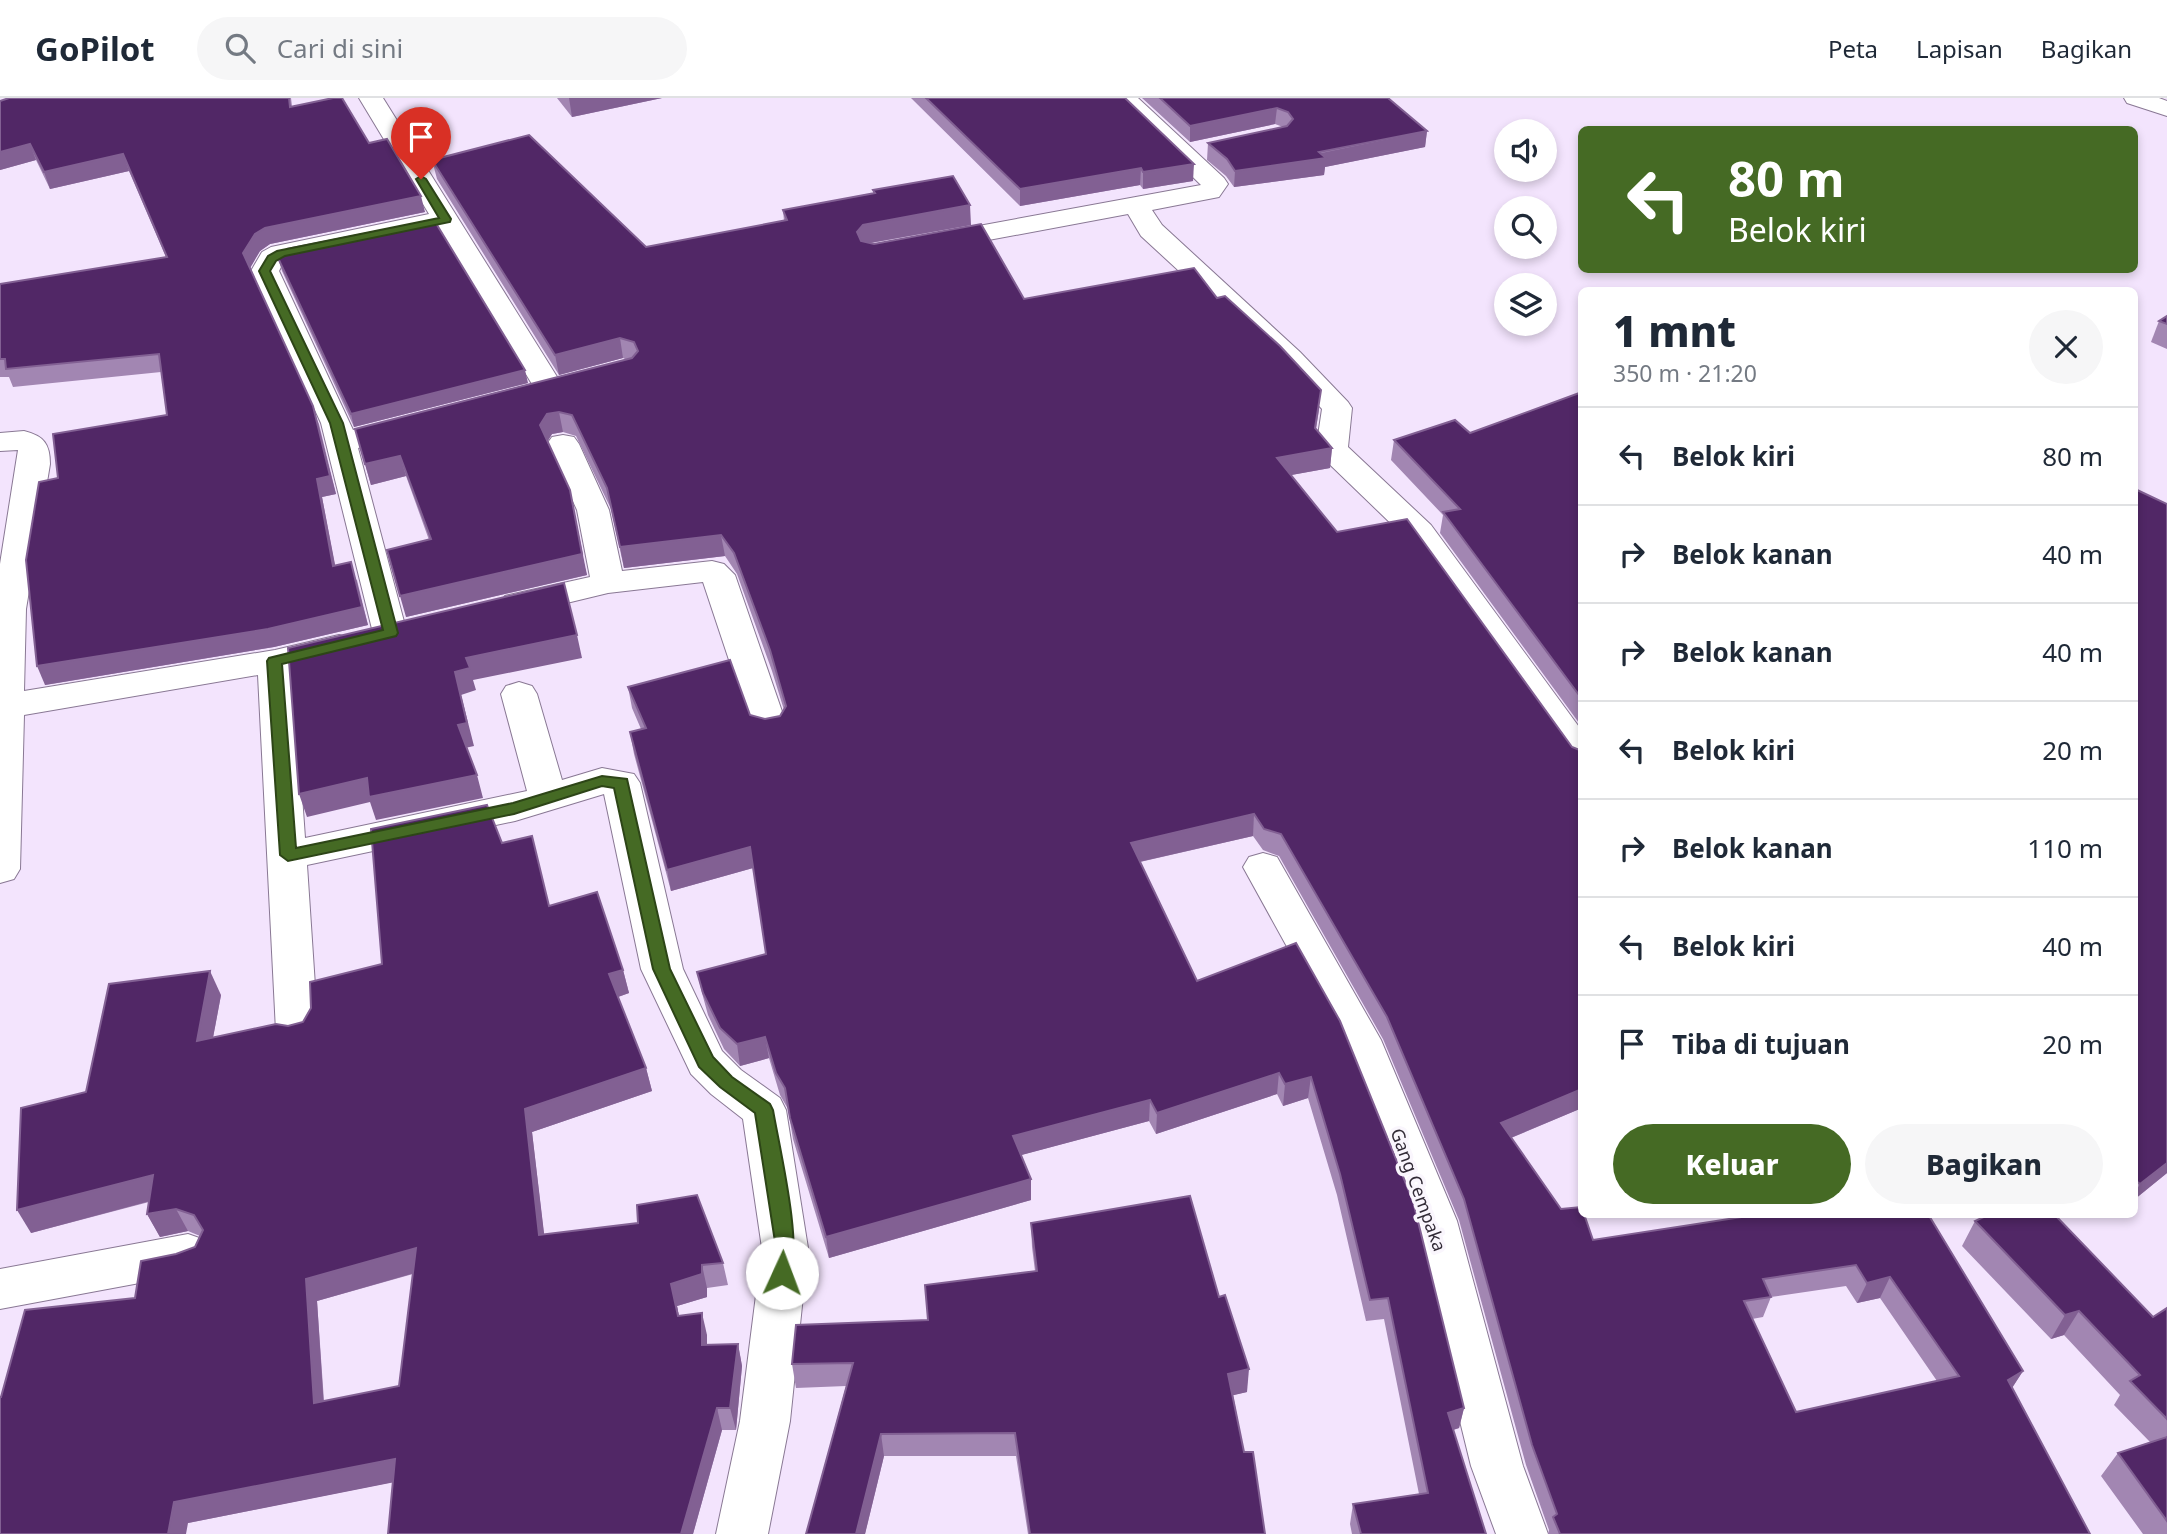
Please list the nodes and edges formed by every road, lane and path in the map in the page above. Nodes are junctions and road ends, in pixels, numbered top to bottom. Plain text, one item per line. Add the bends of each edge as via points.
1 (371, 98) edge
2 (1124, 98) edge
3 (2136, 98) edge
4 (2167, 109) edge
5 (1136, 205) junction
6 (446, 219) junction
7 (915, 246) edge
8 (549, 388) edge
9 (432, 419) edge
10 (0, 442) edge
11 (341, 443) junction
12 (563, 444) dead end
13 (608, 583) junction
14 (486, 611) edge
15 (275, 661) junction
16 (519, 694) dead end
17 (3, 706) edge
18 (769, 726) edge
19 (1578, 752) edge
20 (548, 798) junction
21 (288, 855) junction
22 (1263, 867) dead end
23 (0, 869) edge
24 (297, 1031) edge
25 (188, 1254) edge
26 (1, 1287) edge
27 (742, 1534) edge
28 (1522, 1534) edge

1 - 6 street
2 - 5 street via 1196,151 1215,184 1214,189
3 - 4 street
5 - 7 street
5 - 19 street via 1151,230 1290,358 1337,408 1332,449 1419,532
6 - 8 street
6 - 11 street via 281,253 266,265
9 - 11 street
10 - 17 street via 24,440 34,447 9,609
11 - 15 street via 404,630
12 - 13 street via 593,510
13 - 14 street
13 - 18 street via 712,571 718,575
15 - 17 street
15 - 21 street
16 - 20 street
17 - 23 street
20 - 21 street
20 - 27 street via 602,781 621,783 662,969 706,1062 764,1110 785,1248 765,1421
21 - 24 street
22 - 28 street, Gang Cempaka via 1360,1040 1434,1221 1497,1466
25 - 26 street

